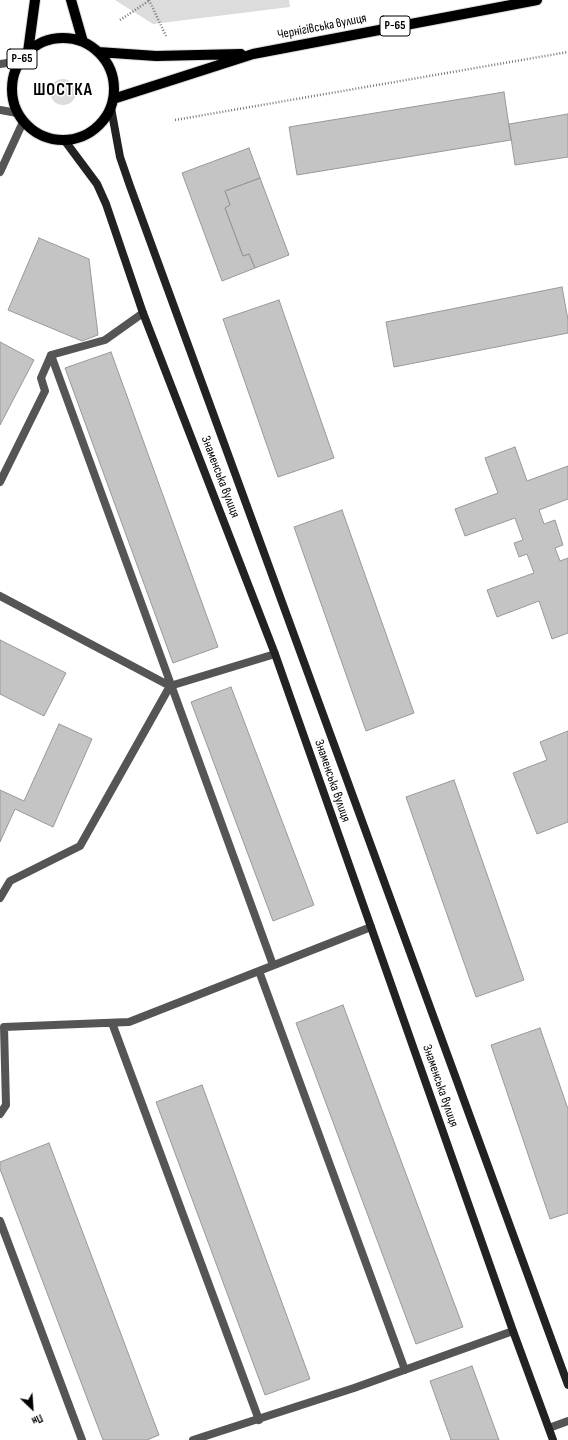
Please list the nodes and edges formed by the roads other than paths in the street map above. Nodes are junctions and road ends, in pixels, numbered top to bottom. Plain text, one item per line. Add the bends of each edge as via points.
1 (35, 0) edge
2 (71, 0) edge
3 (537, 0) edge
4 (83, 42) junction
5 (28, 52) junction
6 (98, 52) junction
7 (253, 54) junction
8 (20, 61) junction
9 (0, 64) edge
10 (112, 104) junction
11 (0, 110) edge
12 (20, 117) junction
13 (65, 141) junction
14 (0, 172) edge
15 (143, 313) junction
16 (51, 356) junction
17 (0, 482) edge
18 (0, 596) edge
19 (275, 654) junction
20 (170, 686) junction
21 (0, 898) edge
22 (371, 927) junction
23 (273, 965) junction
24 (259, 971) junction
25 (112, 1023) junction
26 (2, 1025) edge
27 (0, 1114) edge
28 (0, 1221) edge
29 (513, 1331) junction
30 (405, 1370) junction
31 (568, 1385) edge
32 (259, 1420) junction
33 (568, 1421) edge
34 (549, 1428) junction
35 (82, 1440) edge
36 (193, 1440) edge
37 (553, 1440) edge

1 - 5 main road, Р-65
2 - 4 main road
3 - 7 main road, Чернігівська вулиця / Р-65
4 - 5 main road, Р-65 via 54,39
4 - 6 main road, Р-65
5 - 8 main road, Р-65
6 - 7 main road, Чернігівська вулиця / Р-65 via 156,56
6 - 10 main road, Р-65 via 112,74
7 - 10 main road, Чернігівська вулиця / Р-65
8 - 9 street
8 - 12 main road, Р-65 via 12,87 13,103
10 - 13 main road via 104,120 93,131
10 - 31 main road, Знаменська вулиця via 120,157 130,186
11 - 12 street
12 - 13 main road via 41,136
12 - 14 street
13 - 15 main road, Знаменська вулиця via 96,184 106,204
15 - 16 street via 105,340
15 - 19 main road, Знаменська вулиця
16 - 17 street via 41,378 45,391
16 - 20 street
18 - 20 street
19 - 20 street
19 - 22 main road, Знаменська вулиця
20 - 21 street via 80,846 10,880
20 - 23 street
22 - 23 street
22 - 29 main road, Знаменська вулиця
23 - 24 street
24 - 25 street via 129,1022
24 - 30 street
25 - 26 street
25 - 32 street
26 - 27 street via 6,1104
28 - 35 street
29 - 30 street
29 - 34 main road, Знаменська вулиця
30 - 32 street
32 - 36 street
33 - 34 street
34 - 37 main road, Знаменська вулиця

